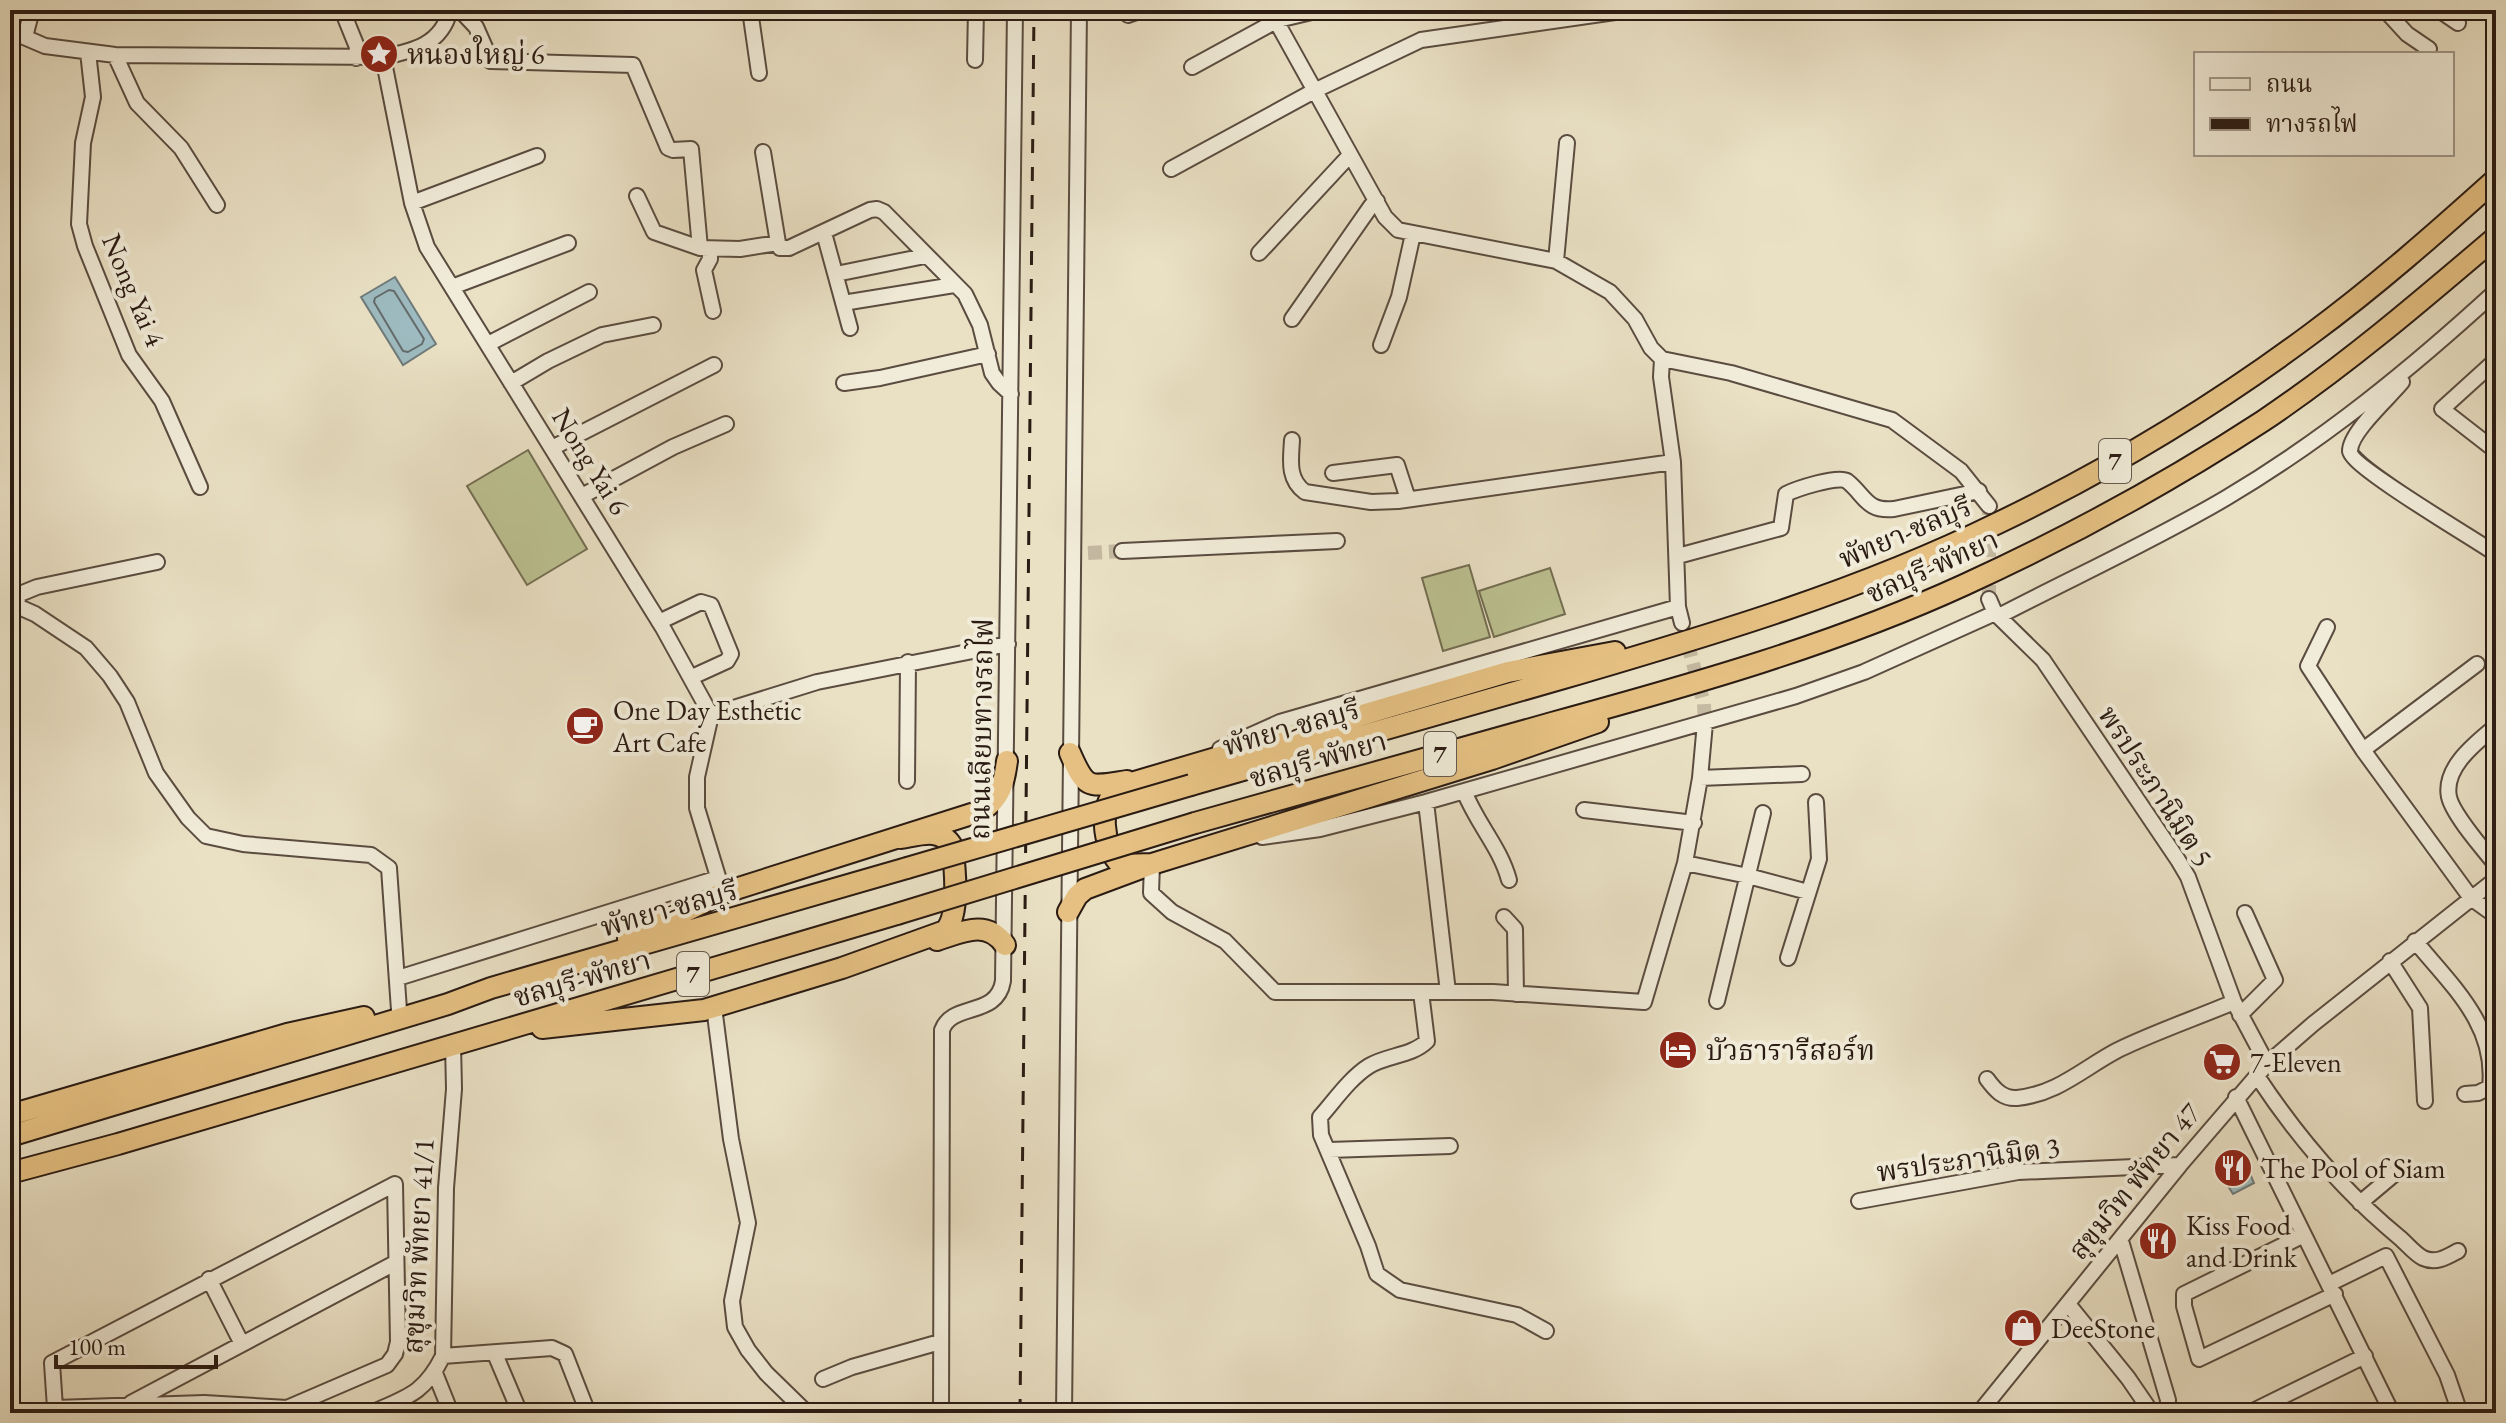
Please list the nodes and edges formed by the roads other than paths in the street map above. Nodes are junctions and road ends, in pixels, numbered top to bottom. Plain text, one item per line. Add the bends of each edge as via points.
1 (32, 10) edge
2 (342, 10) edge
3 (450, 10) edge
4 (460, 10) edge
5 (750, 10) edge
6 (976, 10) edge
7 (1015, 10) edge
8 (1079, 10) edge
9 (1123, 10) edge
10 (1142, 10) edge
11 (1320, 10) edge
12 (1629, 10) edge
13 (2385, 10) edge
14 (2439, 10) edge
15 (1274, 15) edge
16 (2458, 23) dead end
17 (10, 31) edge
18 (25, 37) junction
19 (2429, 49) dead end
20 (88, 52) junction
21 (115, 55) junction
22 (383, 57) junction
23 (356, 58) junction
24 (975, 60) dead end
25 (1192, 67) dead end
26 (759, 73) dead end
27 (1314, 91) junction
28 (1567, 143) dead end
29 (763, 152) dead end
30 (1350, 155) junction
31 (537, 156) dead end
32 (1171, 169) dead end
33 (2496, 179) edge
34 (637, 196) dead end
35 (1377, 201) junction
36 (412, 203) junction
37 (217, 205) dead end
38 (824, 233) junction
39 (1413, 234) junction
40 (2496, 237) edge
41 (568, 243) dead end
42 (778, 243) junction
43 (705, 249) junction
44 (1259, 253) dead end
45 (925, 256) junction
46 (1556, 261) junction
47 (836, 274) junction
48 (954, 285) junction
49 (452, 287) junction
50 (2496, 291) edge
51 (589, 292) dead end
52 (843, 303) junction
53 (713, 311) dead end
54 (1292, 319) dead end
55 (653, 325) dead end
56 (850, 328) dead end
57 (488, 344) junction
58 (1381, 345) dead end
59 (988, 354) junction
60 (1662, 359) junction
61 (2496, 360) edge
62 (714, 365) dead end
63 (2410, 367) junction
64 (511, 383) junction
65 (844, 383) dead end
66 (1011, 394) junction
67 (726, 424) dead end
68 (1292, 440) dead end
69 (552, 448) junction
70 (2496, 451) edge
71 (1673, 462) junction
72 (1333, 473) dead end
73 (200, 487) dead end
74 (1979, 491) junction
75 (582, 496) junction
76 (1408, 499) junction
77 (1989, 506) tunnel mouth
78 (1337, 541) dead end
79 (1122, 551) tunnel mouth
80 (1088, 553) tunnel mouth
81 (1073, 554) junction
82 (2496, 554) edge
83 (1678, 556) junction
84 (157, 562) dead end
85 (12, 604) edge
86 (1678, 607) junction
87 (1994, 609) junction
88 (659, 622) junction
89 (1682, 623) tunnel mouth
90 (2327, 627) dead end
91 (1008, 644) junction
92 (1677, 645) junction
93 (908, 662) junction
94 (2477, 664) dead end
95 (692, 677) junction
96 (1685, 686) junction
97 (711, 715) junction
98 (1705, 723) junction
99 (2496, 726) edge
100 (2363, 750) junction
101 (1070, 753) junction
102 (1007, 761) junction
103 (1176, 769) junction
104 (1802, 774) dead end
105 (1700, 778) junction
106 (1139, 779) junction
107 (907, 781) dead end
108 (1464, 791) junction
109 (1426, 802) junction
110 (1816, 802) dead end
111 (1584, 810) dead end
112 (1763, 813) dead end
113 (1694, 823) junction
114 (901, 838) junction
115 (1214, 844) junction
116 (1685, 863) junction
117 (1152, 864) junction
118 (2496, 865) edge
119 (1748, 876) junction
120 (2496, 879) edge
121 (1509, 880) dead end
122 (720, 886) junction
123 (1808, 892) junction
124 (2471, 898) junction
125 (1068, 912) junction
126 (2245, 913) dead end
127 (2496, 916) edge
128 (1504, 917) dead end
129 (2415, 941) junction
130 (1005, 945) junction
131 (1788, 958) dead end
132 (2390, 961) junction
133 (578, 963) junction
134 (842, 968) junction
135 (398, 978) junction
136 (491, 988) junction
137 (1421, 992) junction
138 (1448, 992) junction
139 (1516, 994) junction
140 (1717, 1001) dead end
141 (714, 1007) junction
142 (2237, 1009) junction
143 (399, 1010) junction
144 (490, 1034) junction
145 (453, 1044) junction
146 (2262, 1070) junction
147 (1987, 1079) dead end
148 (2465, 1094) dead end
149 (2236, 1097) junction
150 (2425, 1101) dead end
151 (10, 1118) edge
152 (10, 1136) edge
153 (118, 1144) junction
154 (1450, 1146) dead end
155 (1329, 1150) junction
156 (10, 1163) edge
157 (2180, 1165) junction
158 (2404, 1166) dead end
159 (10, 1173) edge
160 (10, 1179) edge
161 (1859, 1201) dead end
162 (2360, 1203) junction
163 (2304, 1235) junction
164 (2121, 1241) junction
165 (2458, 1251) dead end
166 (395, 1263) junction
167 (209, 1279) junction
168 (2332, 1289) junction
169 (2068, 1304) junction
170 (1546, 1331) dead end
171 (241, 1342) junction
172 (940, 1342) junction
173 (495, 1354) junction
174 (443, 1356) junction
175 (2365, 1356) junction
176 (435, 1373) junction
177 (823, 1379) dead end
178 (129, 1404) junction
179 (53, 1410) edge
180 (371, 1413) edge
181 (451, 1413) edge
182 (520, 1413) edge
183 (588, 1413) edge
184 (807, 1413) edge
185 (941, 1413) edge
186 (1064, 1413) edge
187 (1979, 1413) edge
188 (2152, 1413) edge
189 (2167, 1413) edge
190 (2249, 1413) edge
191 (2392, 1413) edge
192 (2460, 1413) edge

1 - 18 street
2 - 23 street via 357,47
3 - 22 street via 434,39 419,49
4 - 43 street via 476,27 491,61 633,65 668,148 691,149
5 - 26 street
6 - 24 street
7 - 66 street, ถนนเลียบทางรถไฟ
8 - 81 street
9 - 10 street via 1128,15
11 - 15 street
12 - 27 street via 1421,40
13 - 19 street
14 - 16 street
15 - 25 street
15 - 27 street
17 - 18 street
18 - 20 street via 45,46
20 - 21 street
20 - 73 street, Nong Yai 4 via 93,97 83,143 79,224 129,355 162,401
21 - 23 street
21 - 37 street via 137,103 181,148
22 - 23 street
22 - 36 street, Nong Yai 6
27 - 30 street
27 - 32 street
28 - 46 street
29 - 42 street
30 - 35 street
30 - 44 street
31 - 36 street
33 - 92 highway, พัทยา-ชลบุรี / 7 via 2311,334 2155,439 1995,525 1836,592
34 - 43 street via 654,232
35 - 39 street via 1398,230
35 - 54 street
36 - 49 street, Nong Yai 6 via 427,247
38 - 42 street via 789,248
38 - 45 street via 877,209
38 - 47 street
39 - 46 street
39 - 58 street
40 - 96 highway, ชลบุรี-พัทยา / 7 via 2413,308 2264,420 2081,528 1875,622
41 - 49 street
42 - 43 street
43 - 53 street
45 - 47 street
45 - 48 street
46 - 60 street via 1610,292
47 - 52 street
48 - 52 street
48 - 59 street via 973,307
49 - 57 street, Nong Yai 6
50 - 63 street
51 - 57 street
52 - 56 street
55 - 64 street via 602,335
57 - 64 street, Nong Yai 6
59 - 65 street
59 - 66 street via 992,373
60 - 71 street
60 - 74 street via 1731,373 1892,420 1961,471
61 - 70 street via 2442,409
62 - 69 street
63 - 82 street via 2363,426 2351,456
63 - 87 street via 2329,430 2224,499
64 - 69 street, Nong Yai 6
66 - 91 street, ถนนเลียบทางรถไฟ
67 - 75 street
68 - 76 street via 1292,475 1305,492 1371,502
69 - 75 street, Nong Yai 6
71 - 76 street
71 - 83 street
72 - 76 street via 1397,465
74 - 77 street
74 - 83 street via 1880,509 1847,481 1837,479 1786,494 1781,528
75 - 88 street, Nong Yai 6
78 - 79 street
80 - 81 street
81 - 101 street
83 - 86 street
84 - 85 street via 37,587
85 - 135 street via 86,648 110,676 127,702 156,773 206,836 371,855 389,868
86 - 89 street
86 - 103 street via 1280,722
87 - 98 street via 1864,672
87 - 142 street, พรประภานิมิต 5 via 2043,660 2183,869
88 - 95 street, Nong Yai 6
88 - 95 street via 701,602 711,605 731,654
90 - 100 street via 2308,666
91 - 93 street
91 - 102 street, ถนนเลียบทางรถไฟ
92 - 103 highway via 1508,672
92 - 133 highway, พัทยา-ชลบุรี / 7, bridge
93 - 97 street via 811,683
93 - 107 street
94 - 100 street
95 - 97 street, Nong Yai 6
96 - 115 highway via 1543,743
96 - 144 highway, ชลบุรี-พัทยา / 7, bridge via 1282,798
97 - 122 street via 697,777 697,808
98 - 105 street
98 - 108 street
99 - 118 street via 2460,760 2449,797
100 - 124 street
101 - 106 highway via 1081,779 1091,785
101 - 125 street
102 - 114 highway via 1002,789 989,806
102 - 130 street, ถนนเลียบทางรถไฟ
103 - 106 highway
104 - 105 street
105 - 113 street
106 - 117 highway via 1110,797 1106,837 1121,865
108 - 109 street
108 - 121 street
109 - 115 street via 1320,829
109 - 138 street
110 - 123 street via 1819,859
111 - 113 street
112 - 119 street
113 - 116 street
114 - 122 highway
114 - 134 highway via 928,834 949,840 955,901 950,926
115 - 117 highway
116 - 119 street
116 - 139 street via 1644,1002
117 - 125 highway via 1085,889
117 - 137 street via 1151,893 1172,912 1225,941 1275,992
119 - 123 street
119 - 140 street
120 - 124 street, สุขุมวิท พัทยา 47
122 - 133 highway
122 - 135 street
123 - 131 street
124 - 127 street
124 - 129 street, สุขุมวิท พัทยา 47
125 - 186 street
126 - 142 street via 2275,980
128 - 139 street via 1515,929
129 - 132 street, สุขุมวิท พัทยา 47
129 - 148 street via 2483,1031 2490,1087
130 - 134 highway via 999,935 978,928
130 - 172 street, ถนนเลียบทางรถไฟ via 999,996 950,1019 942,1030
132 - 146 street, สุขุมวิท พัทยา 47
132 - 150 street via 2420,1008
133 - 136 highway, พัทยา-ชลบุรี / 7
134 - 141 highway
135 - 143 street
136 - 143 highway
136 - 152 highway, พัทยา-ชลบุรี / 7
137 - 138 street
137 - 155 street via 1427,1041 1369,1067 1320,1117
138 - 139 street
141 - 144 highway
141 - 184 street via 748,1223 732,1313 735,1327 766,1373
142 - 146 street, พรประภานิมิต 5
142 - 147 street via 2118,1050 2071,1080 2039,1092 2007,1097
143 - 151 highway via 287,1034
144 - 145 highway, ชลบุรี-พัทยา / 7
145 - 153 highway, ชลบุรี-พัทยา / 7
145 - 174 street, สุขุมวิท พัทยา 41/1
146 - 149 street, สุขุมวิท พัทยา 47
146 - 162 street, พรประภานิมิต 5 via 2284,1116
149 - 157 street, สุขุมวิท พัทยา 47
149 - 163 street
153 - 156 highway
153 - 159 highway
153 - 160 highway
154 - 155 street
155 - 170 street via 1384,1281 1400,1290 1517,1315
157 - 161 street, พรประภานิมิต 3 via 2018,1172
157 - 164 street, สุขุมวิท พัทยา 47
158 - 162 street
162 - 165 street, พรประภานิมิต 5 via 2423,1258 2439,1261
163 - 168 street
163 - 168 street via 2184,1294 2199,1359
164 - 169 street, สุขุมวิท พัทยา 47
164 - 189 street via 2168,1400
166 - 167 street via 395,1184
166 - 171 street
166 - 178 street via 398,1342 387,1365 287,1408
167 - 171 street
167 - 179 street via 52,1363
168 - 175 street
168 - 192 street via 2386,1256 2447,1375
169 - 187 street, สุขุมวิท พัทยา 47
169 - 188 street
171 - 178 street
172 - 177 street
172 - 185 street, ถนนเลียบทางรถไฟ
173 - 174 street
173 - 182 street
173 - 183 street via 552,1348 565,1354
174 - 176 street, สุขุมวิท พัทยา 41/1
175 - 190 street
175 - 191 street
176 - 180 street, สุขุมวิท พัทยา 41/1 via 418,1392
176 - 181 street
178 - 179 street

